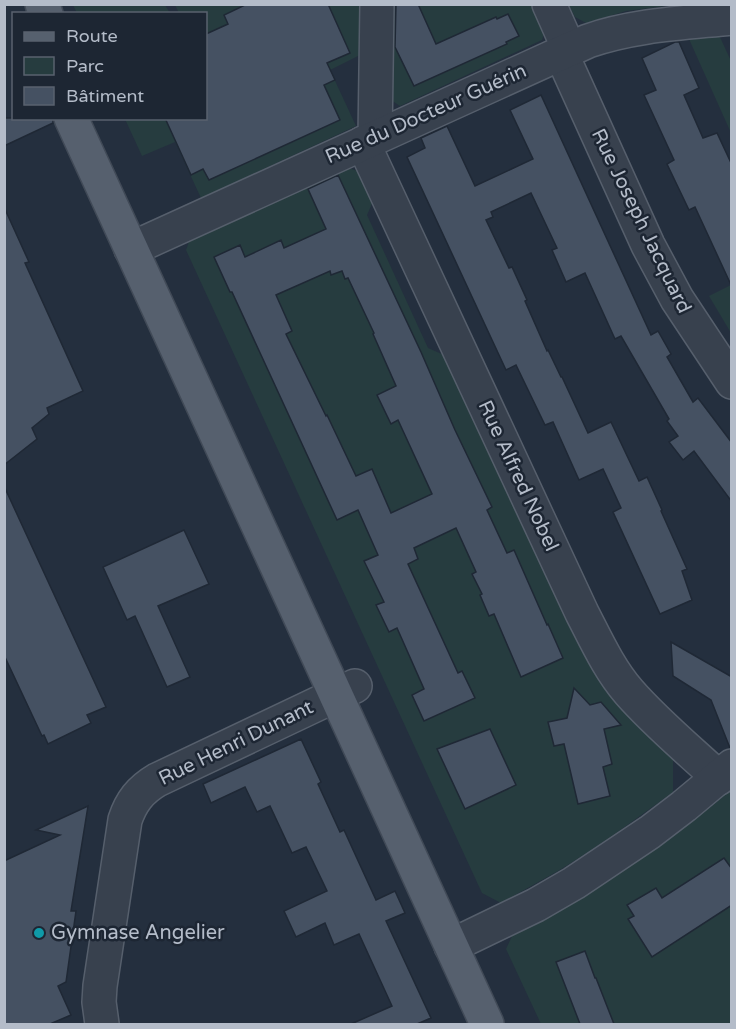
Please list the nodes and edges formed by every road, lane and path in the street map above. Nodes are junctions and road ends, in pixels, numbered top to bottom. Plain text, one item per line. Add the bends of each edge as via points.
1 (377, 4) edge
2 (549, 4) edge
3 (732, 18) edge
4 (565, 51) junction
5 (72, 120) edge
6 (95, 120) edge
7 (369, 140) junction
8 (140, 244) junction
9 (732, 382) edge
10 (345, 690) junction
11 (725, 772) edge
12 (461, 942) junction
13 (102, 1024) edge
14 (488, 1024) edge
15 (510, 1024) edge

1 - 7 street
2 - 4 street, Rue Joseph Jacquard
3 - 4 street, Rue du Docteur Guérin via 642,27 599,37
4 - 7 street, Rue du Docteur Guérin
4 - 9 street, Rue Joseph Jacquard via 648,245 676,299
5 - 8 main road
6 - 8 main road
7 - 8 street, Rue du Docteur Guérin
7 - 11 street, Rue Alfred Nobel via 600,648 649,713
8 - 10 main road
10 - 12 main road
10 - 13 street, Rue Henri Dunant via 147,786 133,801 125,820 100,986
11 - 12 street via 650,832 574,883
12 - 14 main road
12 - 15 main road

